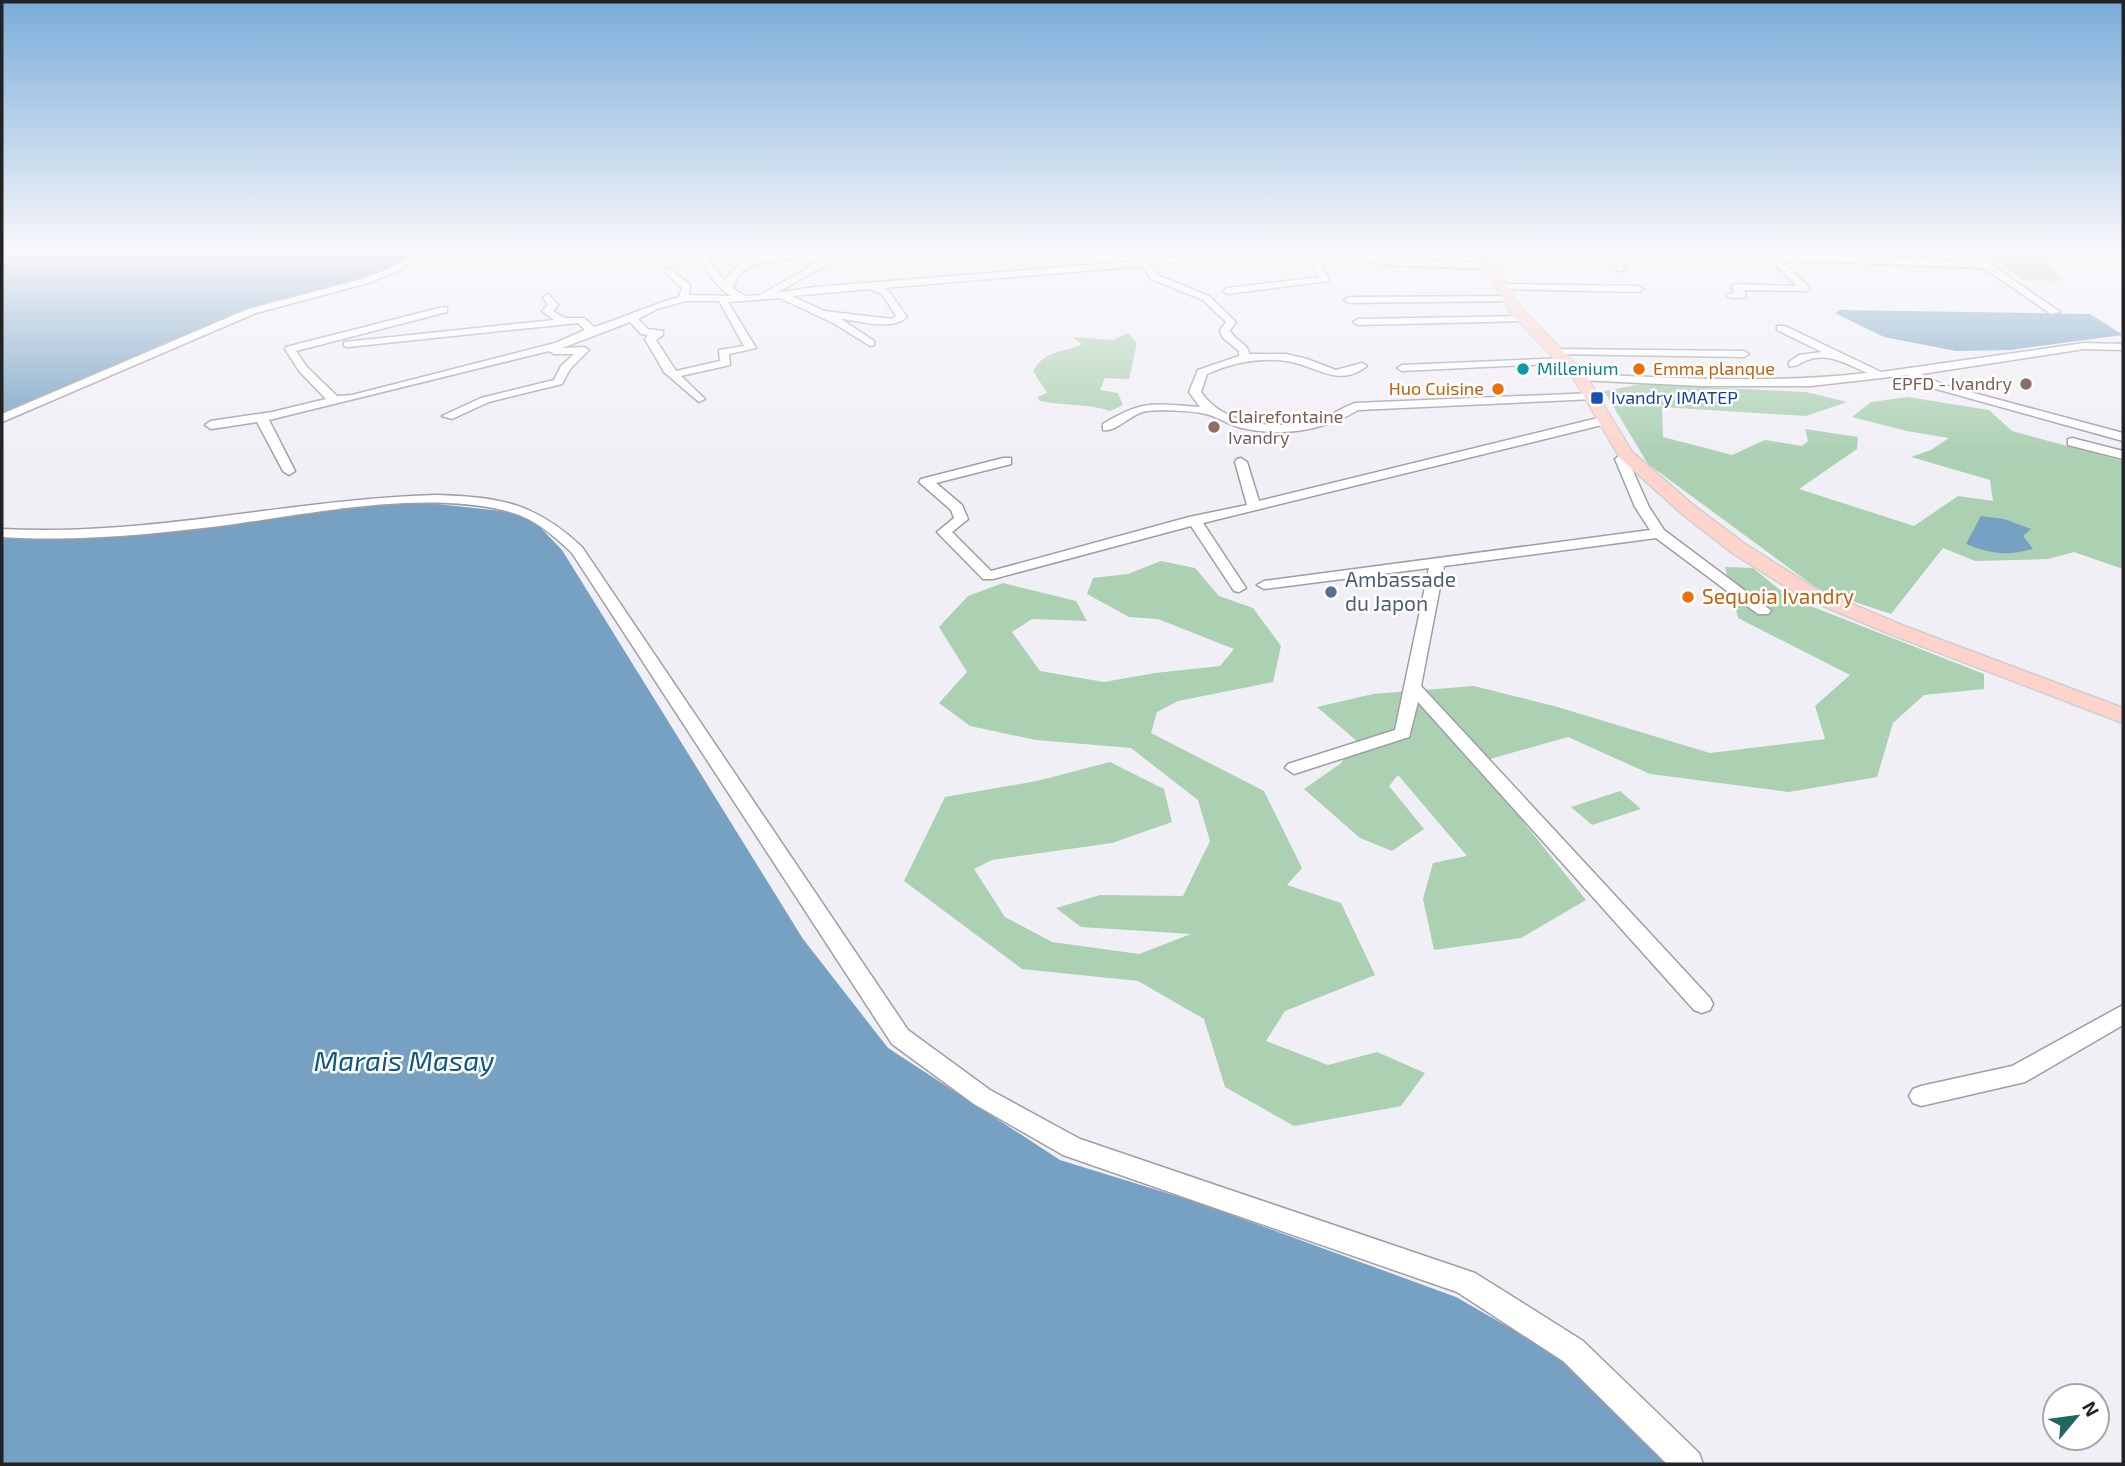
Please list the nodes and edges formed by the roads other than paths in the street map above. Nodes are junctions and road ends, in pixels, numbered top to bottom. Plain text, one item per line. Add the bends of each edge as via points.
1 (232, 320) edge
2 (402, 320) edge
3 (577, 320) edge
4 (580, 320) edge
5 (625, 320) edge
6 (634, 320) edge
7 (737, 320) edge
8 (833, 320) edge
9 (1230, 320) edge
10 (1407, 320) edge
11 (1526, 320) edge
12 (1358, 321) dead end
13 (564, 322) joint
14 (1781, 328) dead end
15 (592, 331) junction
16 (870, 342) dead end
17 (348, 344) dead end
18 (2123, 347) edge
19 (558, 348) junction
20 (1744, 354) dead end
21 (1835, 354) junction
22 (1563, 356) junction
23 (1244, 358) junction
24 (1793, 363) dead end
25 (1362, 366) dead end
26 (1402, 368) dead end
27 (1909, 372) junction
28 (673, 375) junction
29 (1881, 376) junction
30 (1580, 377) junction
31 (478, 378) dead end
32 (1593, 396) junction
33 (699, 399) dead end
34 (334, 400) junction
35 (1209, 411) junction
36 (449, 416) dead end
37 (2, 418) edge
38 (262, 418) junction
39 (1606, 420) junction
40 (211, 425) dead end
41 (1107, 427) dead end
42 (2123, 437) edge
43 (2072, 442) dead end
44 (1626, 455) junction
45 (2123, 455) edge
46 (1007, 461) dead end
47 (1241, 462) dead end
48 (289, 471) dead end
49 (1254, 506) junction
50 (1194, 520) junction
51 (2, 533) edge
52 (1659, 533) junction
53 (1437, 562) junction
54 (1264, 585) dead end
55 (1239, 588) dead end
56 (1763, 611) dead end
57 (1412, 686) junction
58 (2123, 716) edge
59 (1294, 768) dead end
60 (1702, 1004) dead end
61 (2123, 1014) edge
62 (1921, 1096) dead end
63 (1688, 1464) edge

1 - 37 street
2 - 34 street via 290,349
3 - 13 street
4 - 15 street
5 - 15 street
6 - 28 street via 645,332 659,333 650,339
7 - 28 street via 751,348 723,352 726,363
8 - 16 street
9 - 23 street via 1227,336 1244,350
10 - 12 street
11 - 22 main road
13 - 17 street
14 - 21 street
15 - 19 street
18 - 27 street via 2084,346
19 - 31 street
19 - 34 street
19 - 36 street via 584,350 558,382 485,400
20 - 22 street
21 - 24 street via 1803,357
21 - 29 street
22 - 26 street
22 - 30 main road
23 - 25 street via 1310,361 1335,374
23 - 35 street via 1202,372 1195,392
27 - 29 street
27 - 42 street via 1940,387
28 - 33 street
29 - 30 street via 1811,383
30 - 32 main road
32 - 35 street via 1431,408 1355,407 1343,416 1278,428 1240,424
32 - 39 main road
34 - 38 street
35 - 41 street via 1148,407
38 - 40 street
38 - 48 street
39 - 44 main road
39 - 49 street
43 - 45 street
44 - 52 street via 1621,459 1631,483
44 - 58 main road via 1738,548 1809,593
46 - 50 street via 926,482 957,508 961,519 944,532 988,576
47 - 49 street
49 - 50 street
50 - 55 street
51 - 63 street via 140,533 312,508 427,499 484,502 518,509 547,522 577,550 901,1037 982,1097 1072,1147 1465,1282 1573,1351
52 - 53 street
52 - 56 street
53 - 54 street
53 - 57 street
57 - 59 street via 1403,733
57 - 60 street
61 - 62 street via 2017,1075

